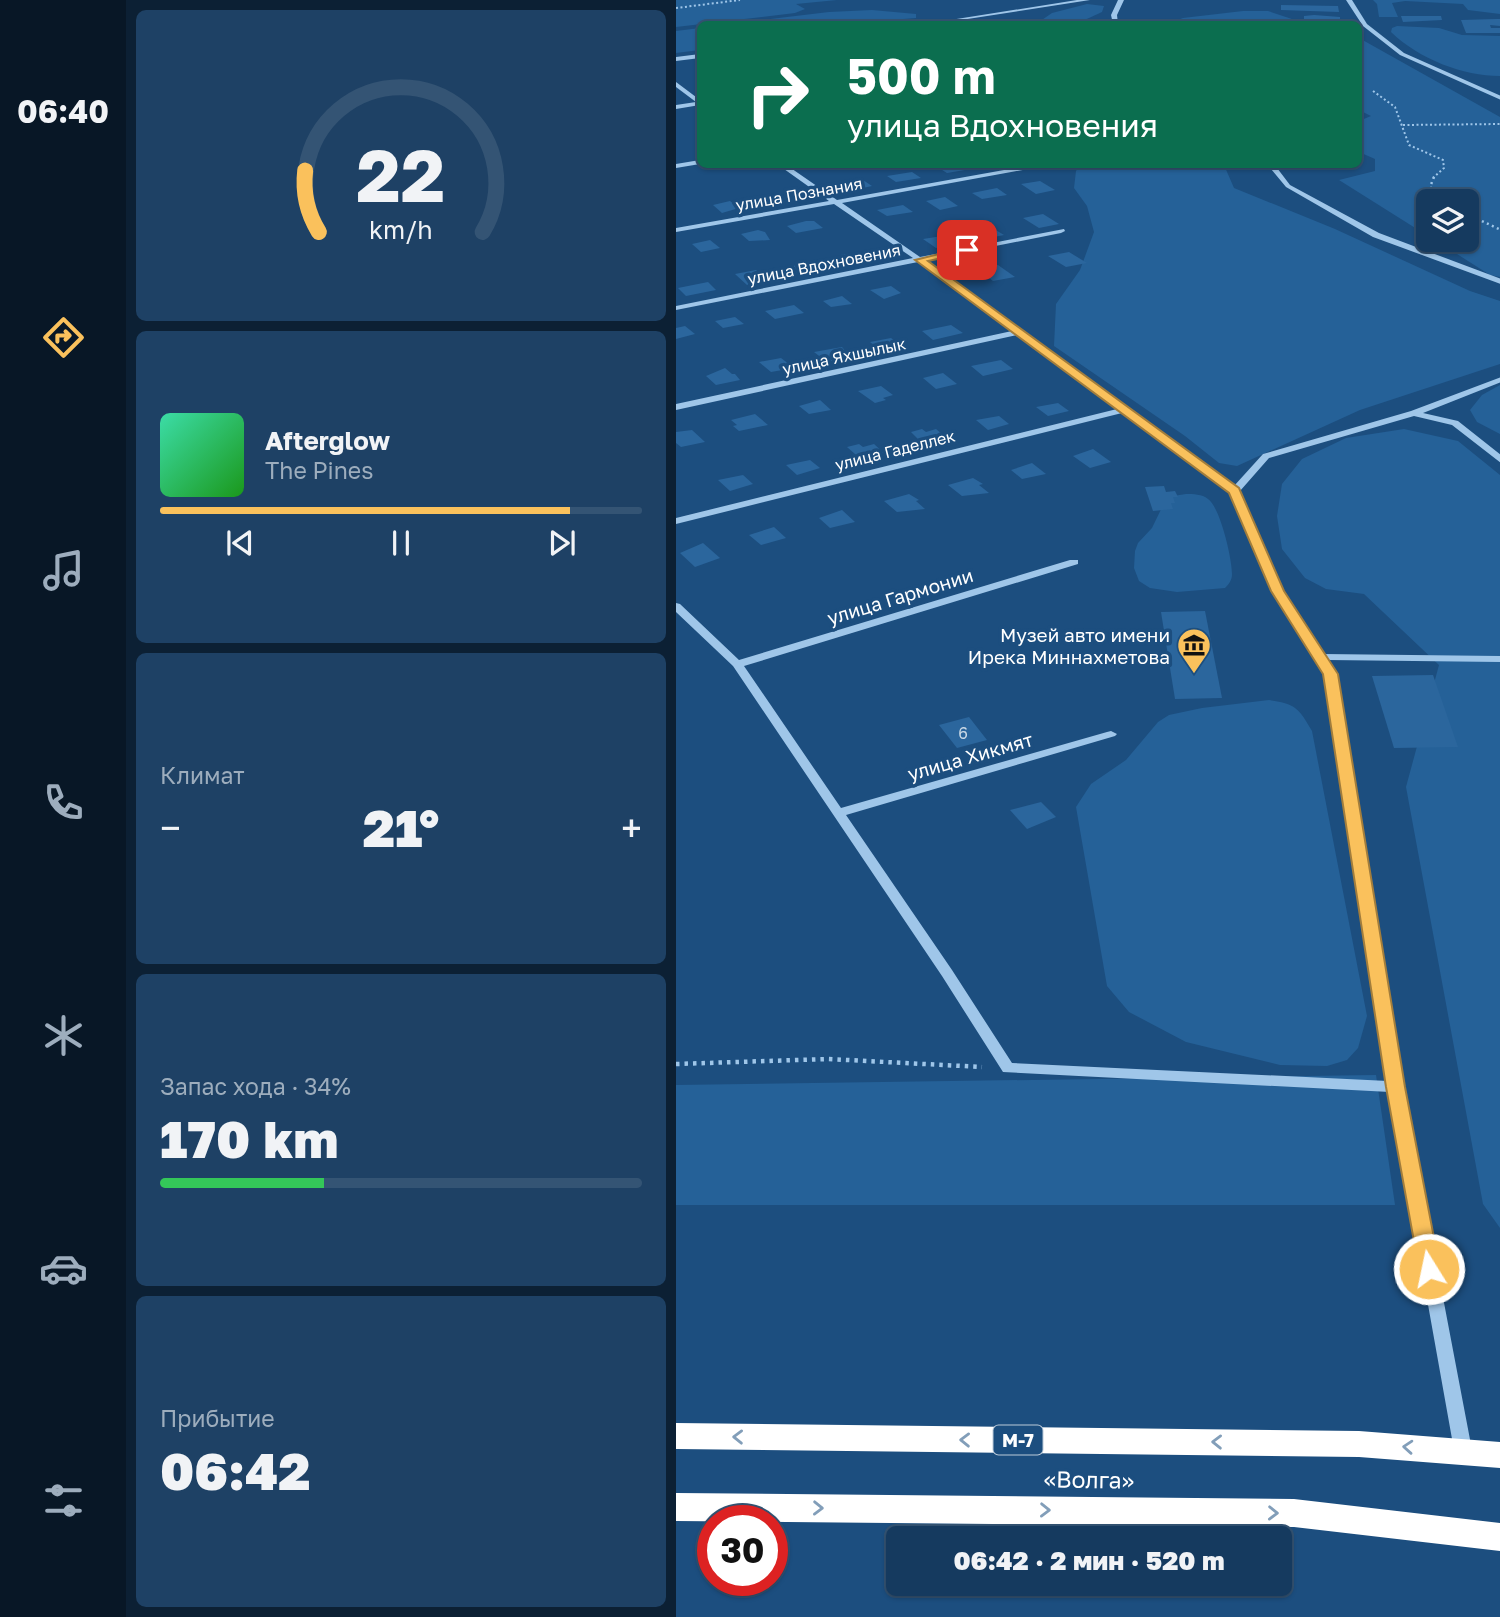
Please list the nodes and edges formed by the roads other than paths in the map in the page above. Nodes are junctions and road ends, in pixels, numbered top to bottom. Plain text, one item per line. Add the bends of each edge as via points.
1 (1087, 0) edge
2 (1121, 0) edge
3 (1349, 0) edge
4 (948, 21) edge
5 (1115, 21) edge
6 (697, 56) edge
7 (676, 59) edge
8 (676, 84) edge
9 (1500, 98) edge
10 (697, 100) edge
11 (697, 103) edge
12 (676, 107) edge
13 (697, 162) edge
14 (676, 166) edge
15 (786, 168) edge
16 (1029, 168) edge
17 (1273, 168) edge
18 (837, 201) junction
19 (676, 230) edge
20 (1060, 231) dead end
21 (920, 260) junction
22 (1500, 282) edge
23 (676, 308) edge
24 (1018, 332) junction
25 (1500, 379) edge
26 (676, 407) edge
27 (1122, 410) junction
28 (1414, 413) junction
29 (1500, 460) edge
30 (1235, 491) junction
31 (676, 521) edge
32 (1074, 562) dead end
33 (676, 606) edge
34 (1320, 657) junction
35 (1500, 659) edge
36 (737, 664) junction
37 (1111, 734) dead end
38 (838, 813) junction
39 (1395, 1087) junction
40 (676, 1436) edge
41 (1463, 1450) junction
42 (1500, 1455) edge
43 (676, 1507) edge
44 (1500, 1537) edge

1 - 4 street
2 - 5 street
3 - 9 street via 1365,25 1402,54
6 - 7 street
8 - 10 street
11 - 12 street
13 - 14 street
15 - 18 street
16 - 18 street, улица Познания
17 - 22 street via 1288,186 1376,235
18 - 19 street, улица Познания
18 - 21 street
20 - 21 street, улица Вдохновения
21 - 23 street, улица Вдохновения
21 - 24 street
24 - 26 street, улица Яхшылык
24 - 27 street
25 - 28 street
27 - 30 street
27 - 31 street, улица Гаделлек
28 - 29 street via 1455,423
28 - 30 street via 1266,456
30 - 34 street via 1277,591
32 - 36 street, улица Гармонии
33 - 36 street
34 - 35 street
34 - 39 street via 1331,674
36 - 38 street
37 - 38 street, улица Хикмят
38 - 39 street via 1008,1068
39 - 41 street
41 -> 40 highway, «Волга» / М-7 via 1359,1444
41 - 42 highway, «Волга» / М-7
43 -> 44 highway, «Волга» via 1294,1513

